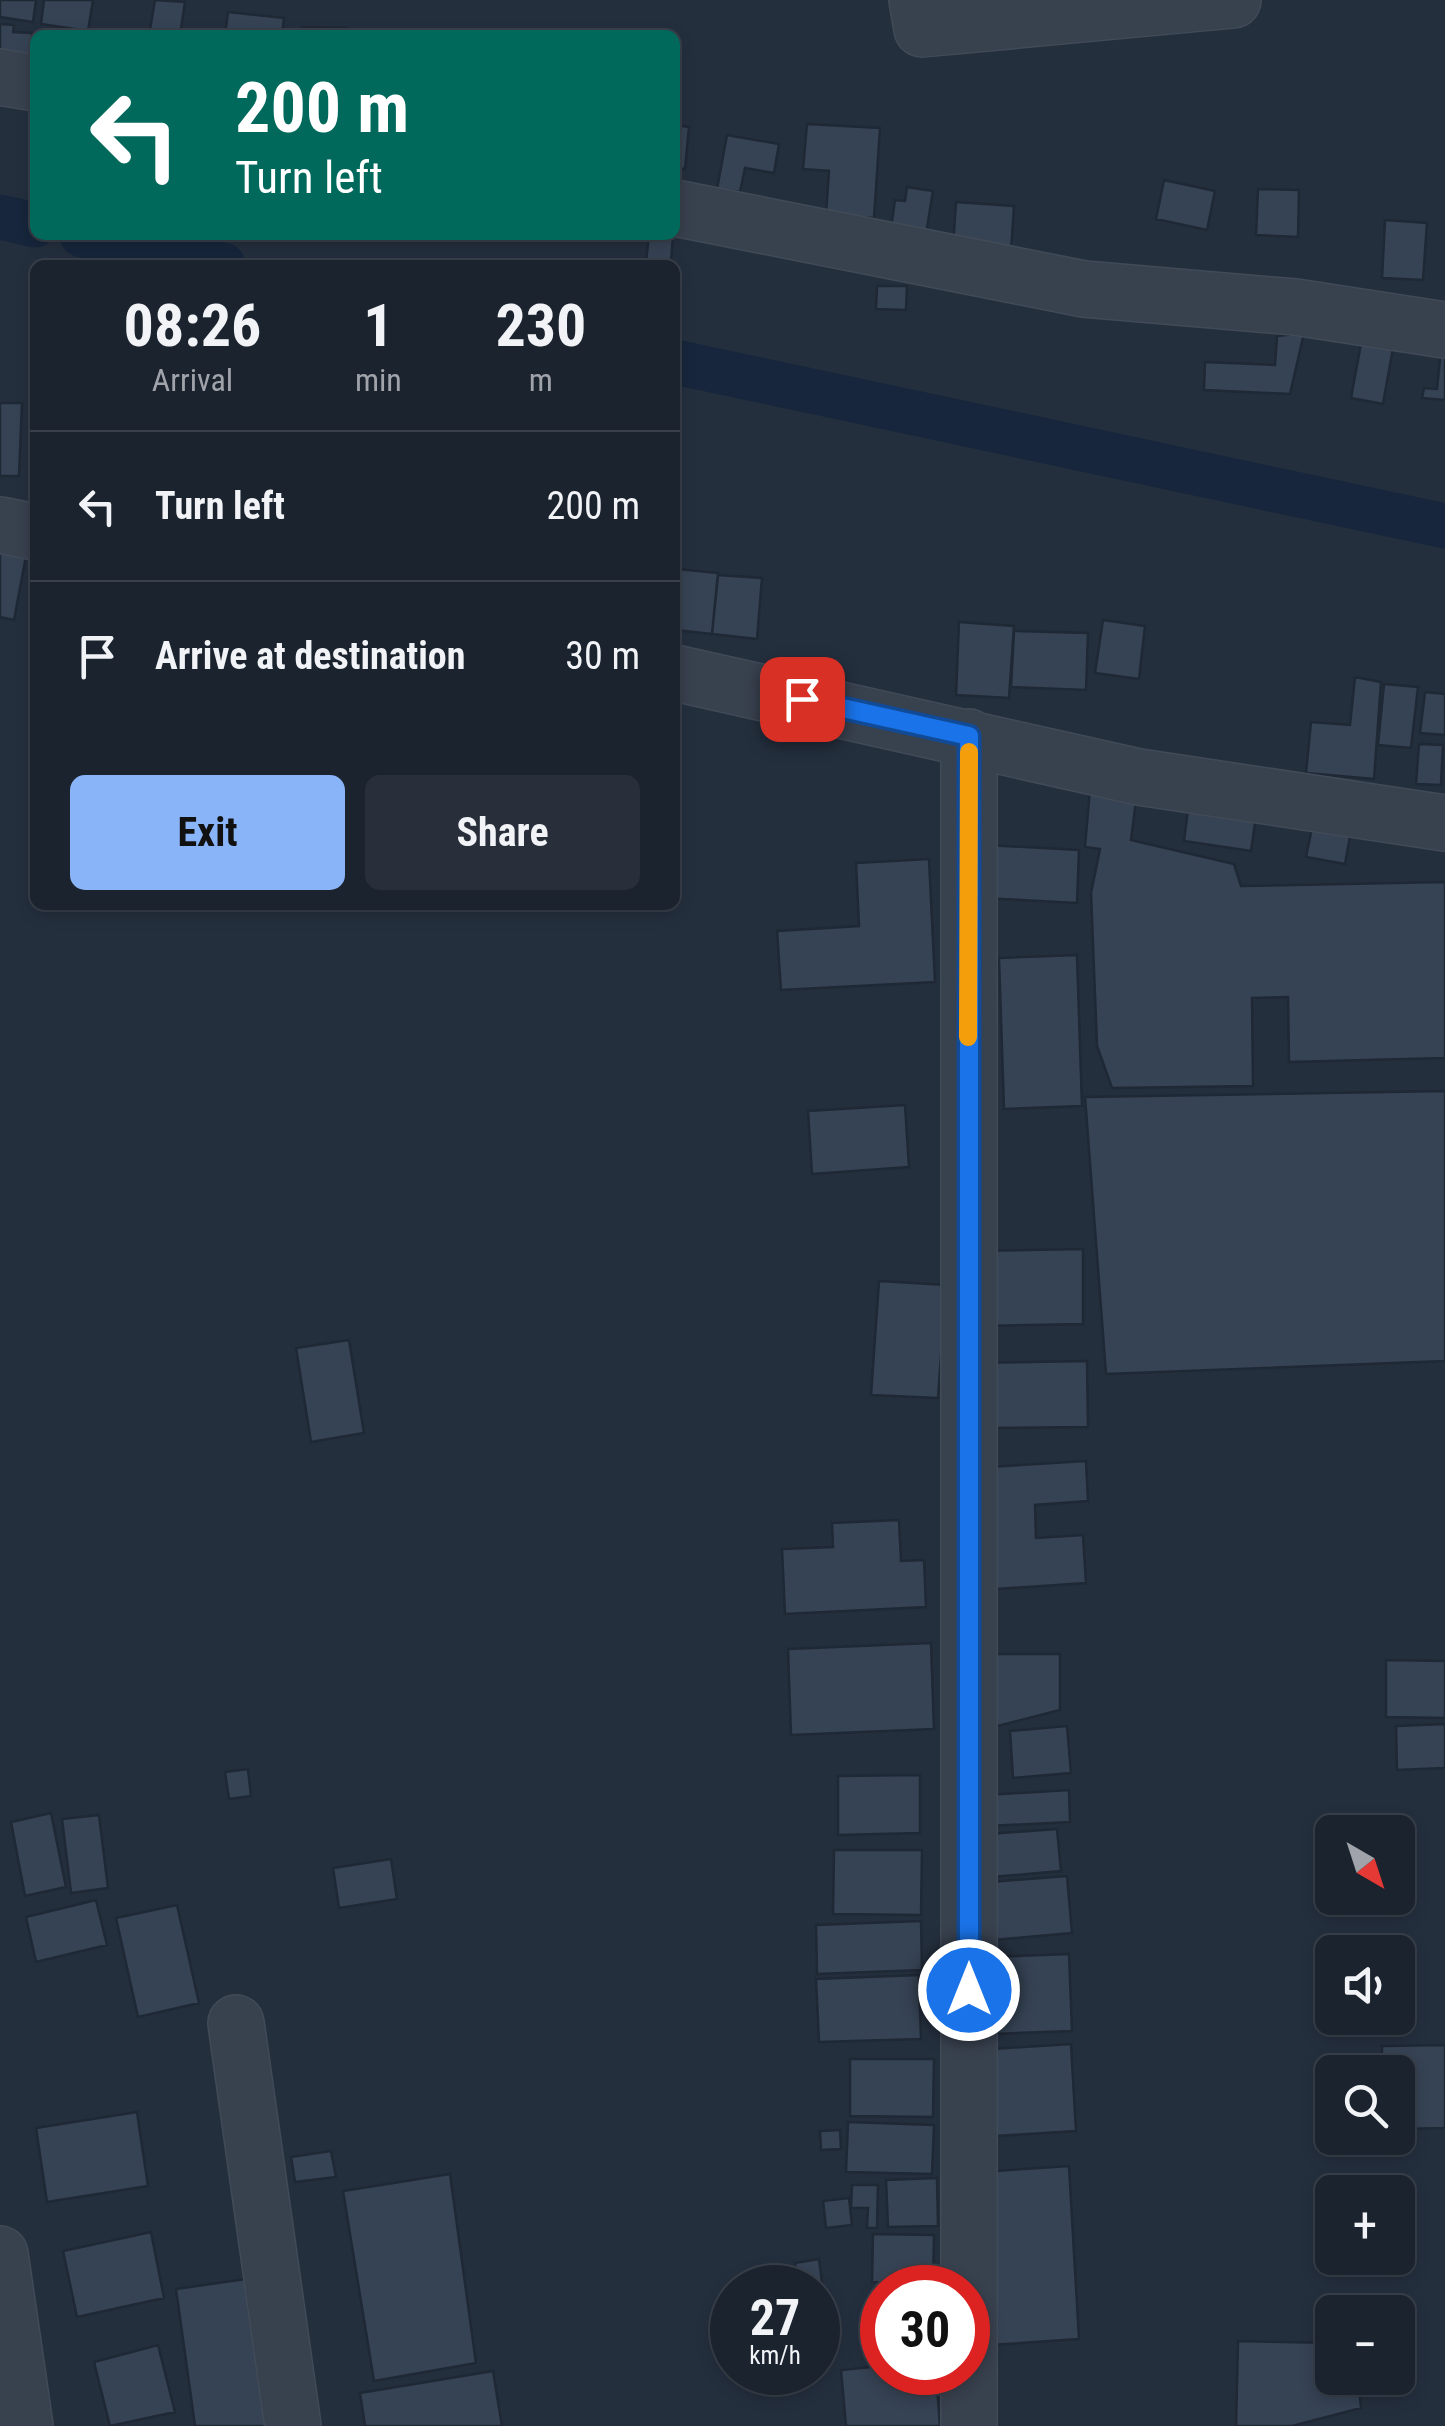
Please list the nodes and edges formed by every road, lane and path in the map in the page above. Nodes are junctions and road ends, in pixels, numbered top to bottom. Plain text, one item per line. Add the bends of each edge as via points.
1 (917, 0) edge
2 (1222, 0) edge
3 (0, 77) edge
4 (30, 83) edge
5 (680, 209) edge
6 (1445, 330) edge
7 (0, 525) edge
8 (30, 531) edge
9 (680, 673) edge
10 (969, 736) junction
11 (1445, 823) edge
12 (236, 2023) dead end
13 (0, 2254) edge
14 (26, 2426) edge
15 (293, 2426) edge
16 (970, 2426) edge

1 - 2 street via 922,29
3 - 4 street
5 - 6 street via 1084,289 1295,306
7 - 8 street
9 - 10 street
10 - 11 street via 1139,777
10 - 16 street
12 - 15 street
13 - 14 street

